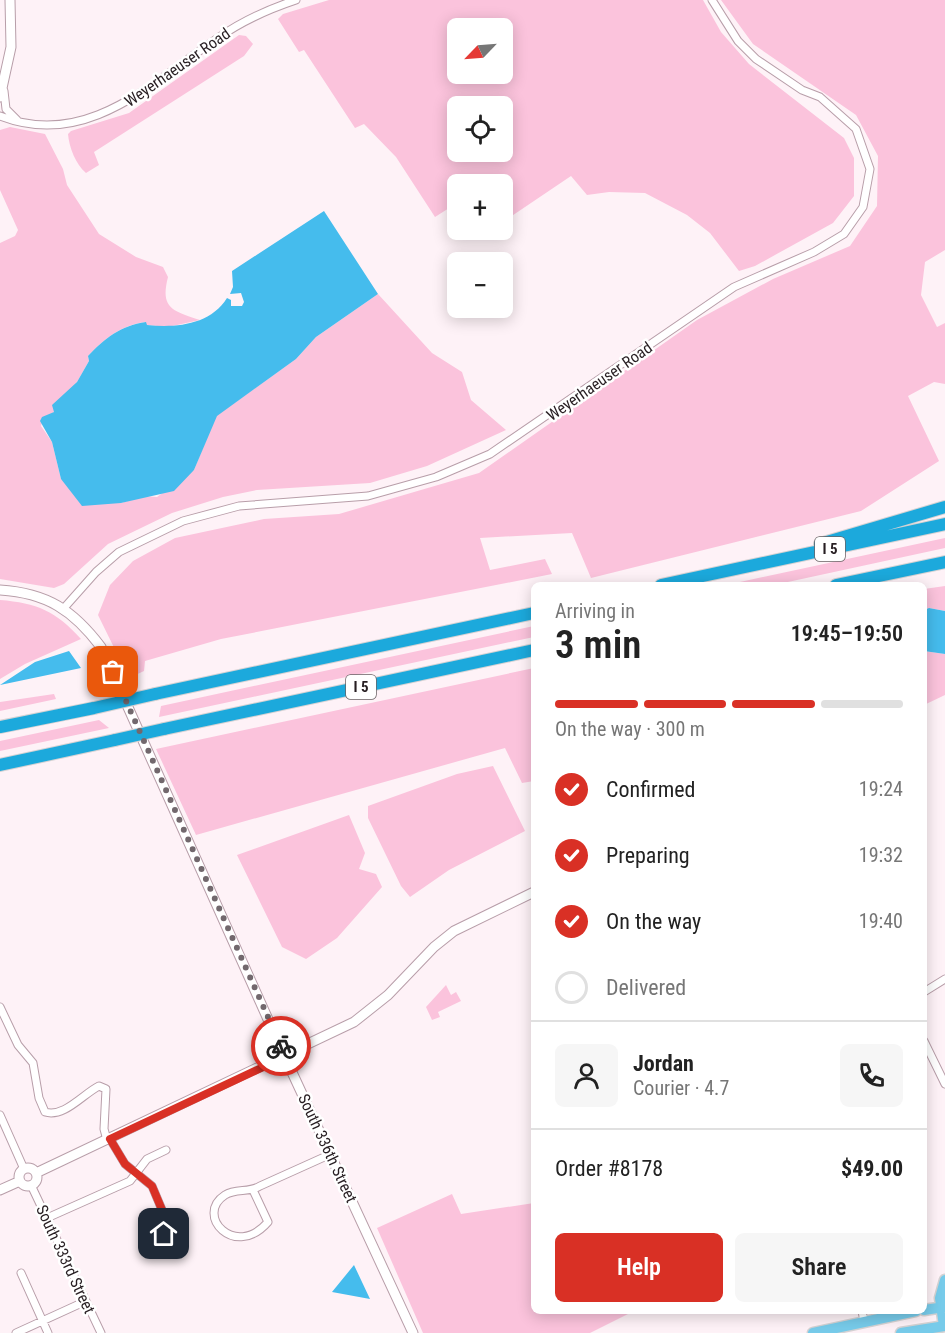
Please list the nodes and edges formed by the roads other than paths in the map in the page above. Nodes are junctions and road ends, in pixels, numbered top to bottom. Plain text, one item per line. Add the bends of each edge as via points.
1 (10, 0) edge
2 (297, 0) edge
3 (712, 0) edge
4 (3, 87) junction
5 (0, 97) edge
6 (0, 116) edge
7 (19, 122) junction
8 (945, 507) edge
9 (945, 524) edge
10 (945, 562) edge
11 (945, 569) edge
12 (715, 573) junction
13 (864, 579) junction
14 (674, 582) edge
15 (850, 582) edge
16 (0, 590) edge
17 (64, 608) junction
18 (531, 614) edge
19 (531, 651) edge
20 (0, 727) edge
21 (0, 765) edge
22 (531, 893) edge
23 (945, 979) edge
24 (927, 990) edge
25 (0, 1007) edge
26 (927, 1047) edge
27 (284, 1055) junction
28 (945, 1084) edge
29 (0, 1115) edge
30 (109, 1139) junction
31 (166, 1150) dead end
32 (331, 1154) junction
33 (24, 1169) junction
34 (36, 1173) junction
35 (137, 1173) junction
36 (20, 1181) junction
37 (31, 1185) junction
38 (0, 1190) edge
39 (254, 1190) junction
40 (47, 1218) junction
41 (164, 1234) dead end
42 (21, 1273) dead end
43 (945, 1280) edge
44 (86, 1301) junction
45 (943, 1307) edge
46 (927, 1310) edge
47 (884, 1314) edge
48 (863, 1316) edge
49 (42, 1321) junction
50 (945, 1329) edge
51 (16, 1333) edge
52 (48, 1333) edge
53 (101, 1333) edge
54 (413, 1333) edge
55 (813, 1333) edge
56 (901, 1333) edge

1 - 4 main road via 11,47
2 - 7 street, Weyerhaeuser Road via 232,28 141,94 112,110 70,122
3 - 17 street, Weyerhaeuser Road via 738,41 756,59 802,90 820,97 856,129 870,169 863,207 844,234 821,249 734,286 490,454 436,477 368,496 248,505 183,521 119,552
4 - 5 main road
4 - 7 street via 6,109
6 - 7 street, Weyerhaeuser Road
8 - 12 highway
9 - 12 highway, I 5
10 - 13 highway, I 5
11 - 13 highway
12 - 14 highway, I 5
13 - 15 highway, I 5
16 - 17 main road, South 336th Street via 27,593
17 - 27 main road, South 336th Street via 85,626 110,664
18 - 20 highway, I 5, bridge
19 - 21 highway, I 5, bridge
22 - 27 main road via 454,931 354,1022
23 - 24 street
25 - 30 street via 18,1045 33,1063 45,1112 60,1113 99,1086 106,1089 104,1129
26 - 28 street
27 - 30 main road
27 - 32 main road, South 336th Street
29 - 33 street
30 - 34 main road
30 - 35 street via 125,1164
31 - 35 street via 147,1159
32 - 39 street
32 - 54 main road, South 336th Street
33 - 34 main road
33 - 36 main road
34 - 37 main road
35 - 40 street via 127,1183
35 - 41 street via 152,1186 166,1221
36 - 37 main road
36 - 38 main road
37 - 40 street, South 333rd Street
39 - 39 street via 224,1195 214,1210 221,1231 229,1237 254,1234 268,1222
40 - 44 street, South 333rd Street
42 - 49 street
43 - 45 main road via 941,1288
44 - 49 street
44 - 53 street, South 333rd Street
45 - 46 main road
45 - 50 main road
47 - 48 main road
48 - 55 main road
49 - 51 street
49 - 52 street
50 - 56 main road

